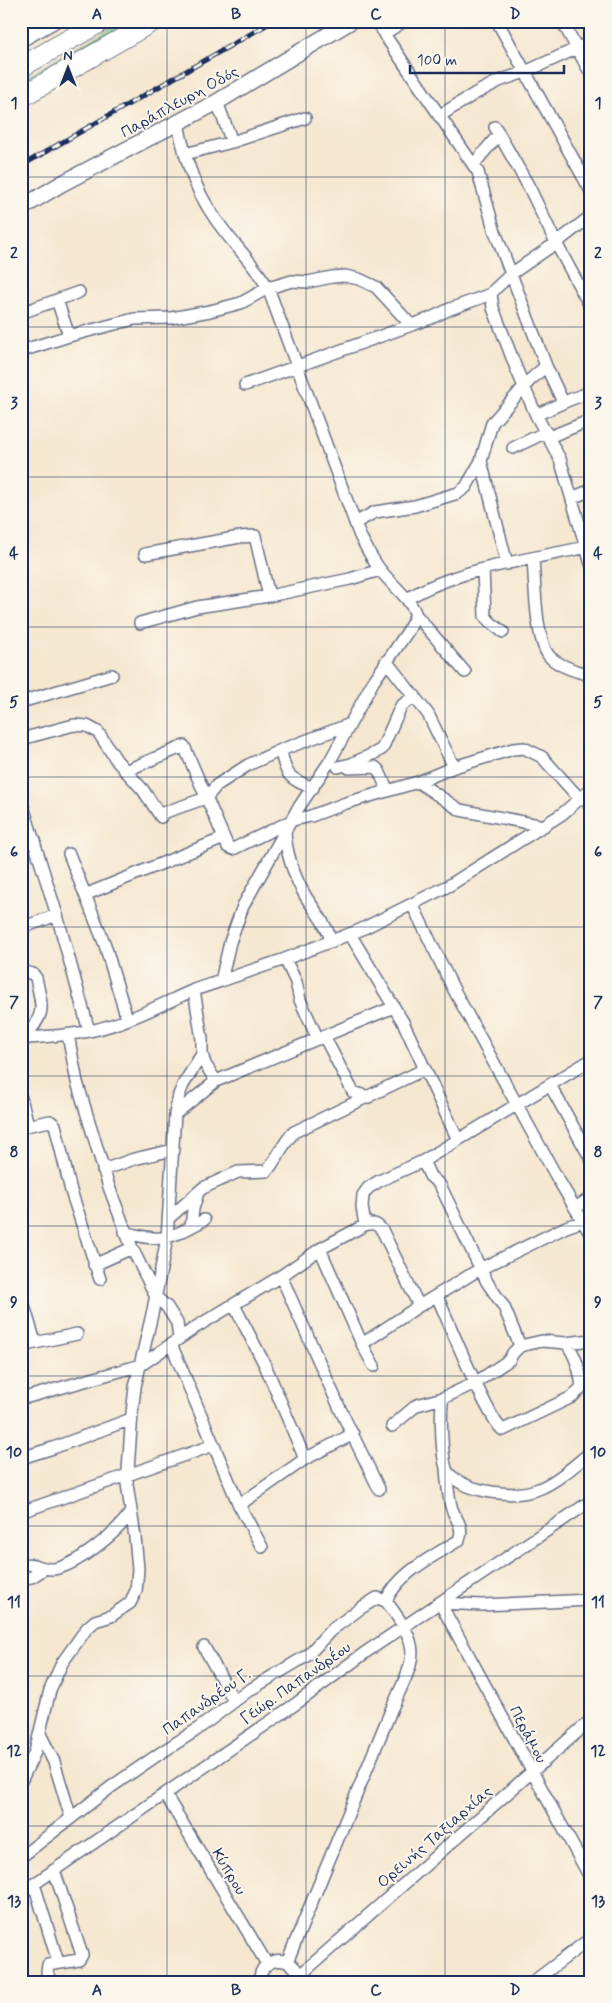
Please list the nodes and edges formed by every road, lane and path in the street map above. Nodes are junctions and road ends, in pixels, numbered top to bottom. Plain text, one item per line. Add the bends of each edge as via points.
1 (53, 21) edge
2 (102, 21) edge
3 (153, 21) edge
4 (351, 21) edge
5 (378, 21) edge
6 (404, 21) edge
7 (497, 21) edge
8 (562, 21) edge
9 (384, 34) junction
10 (21, 39) edge
11 (591, 42) edge
12 (577, 49) junction
13 (21, 67) edge
14 (525, 72) junction
15 (591, 74) edge
16 (21, 97) edge
17 (217, 102) junction
18 (439, 116) junction
19 (305, 118) dead end
20 (178, 123) junction
21 (232, 142) junction
22 (185, 154) junction
23 (474, 164) junction
24 (591, 191) edge
25 (21, 208) edge
26 (589, 222) edge
27 (556, 243) junction
28 (511, 274) junction
29 (268, 288) junction
30 (78, 292) dead end
31 (491, 294) junction
32 (57, 300) junction
33 (591, 308) edge
34 (21, 313) edge
35 (411, 325) junction
36 (69, 336) junction
37 (21, 352) edge
38 (298, 366) junction
39 (546, 366) junction
40 (244, 385) dead end
41 (524, 388) junction
42 (591, 392) edge
43 (563, 402) junction
44 (536, 415) junction
45 (591, 420) edge
46 (548, 435) junction
47 (513, 448) dead end
48 (481, 461) junction
49 (591, 490) edge
50 (572, 498) junction
51 (355, 523) junction
52 (586, 547) junction
53 (145, 554) dead end
54 (533, 559) junction
55 (507, 564) junction
56 (591, 564) edge
57 (380, 570) junction
58 (483, 570) junction
59 (269, 596) junction
60 (406, 599) junction
61 (416, 615) junction
62 (140, 623) dead end
63 (503, 632) dead end
64 (386, 661) junction
65 (465, 672) dead end
66 (112, 674) dead end
67 (591, 676) edge
68 (415, 696) junction
69 (21, 702) edge
70 (348, 726) junction
71 (21, 739) edge
72 (281, 750) junction
73 (334, 764) junction
74 (454, 767) junction
75 (125, 770) junction
76 (418, 782) junction
77 (313, 788) junction
78 (388, 790) junction
79 (585, 794) edge
80 (22, 798) edge
81 (206, 798) junction
82 (591, 809) edge
83 (293, 820) junction
84 (544, 826) junction
85 (286, 830) junction
86 (224, 838) junction
87 (35, 840) junction
88 (21, 845) edge
89 (69, 854) dead end
90 (86, 894) junction
91 (412, 904) junction
92 (57, 915) junction
93 (21, 928) edge
94 (350, 934) junction
95 (332, 942) junction
96 (285, 960) junction
97 (21, 972) edge
98 (221, 981) junction
99 (194, 990) junction
100 (394, 1007) junction
101 (41, 1016) junction
102 (127, 1019) junction
103 (88, 1031) junction
104 (68, 1035) junction
105 (54, 1036) junction
106 (321, 1038) junction
107 (22, 1039) edge
108 (202, 1054) junction
109 (591, 1060) edge
110 (425, 1069) junction
111 (216, 1081) junction
112 (550, 1085) junction
113 (369, 1097) junction
114 (21, 1098) edge
115 (517, 1105) junction
116 (175, 1114) junction
117 (24, 1126) edge
118 (458, 1140) junction
119 (173, 1150) junction
120 (591, 1159) edge
121 (423, 1161) junction
122 (103, 1170) junction
123 (198, 1195) junction
124 (591, 1198) edge
125 (576, 1208) junction
126 (168, 1218) junction
127 (204, 1220) dead end
128 (583, 1222) junction
129 (365, 1225) junction
130 (191, 1227) junction
131 (125, 1232) junction
132 (591, 1235) edge
133 (167, 1238) junction
134 (132, 1248) junction
135 (320, 1249) junction
136 (94, 1265) junction
137 (480, 1269) junction
138 (281, 1276) junction
139 (100, 1279) dead end
140 (21, 1296) edge
141 (438, 1296) junction
142 (156, 1297) junction
143 (234, 1305) junction
144 (419, 1306) junction
145 (78, 1334) dead end
146 (591, 1340) edge
147 (175, 1341) junction
148 (35, 1342) junction
149 (566, 1343) junction
150 (362, 1344) junction
151 (21, 1346) edge
152 (520, 1346) junction
153 (141, 1365) junction
154 (374, 1366) dead end
155 (475, 1383) junction
156 (28, 1397) dead end
157 (443, 1398) junction
158 (131, 1419) junction
159 (392, 1426) dead end
160 (353, 1434) junction
161 (214, 1445) junction
162 (591, 1452) edge
163 (21, 1458) edge
164 (306, 1459) junction
165 (445, 1467) junction
166 (127, 1475) junction
167 (379, 1489) dead end
168 (591, 1501) edge
169 (239, 1505) junction
170 (131, 1511) junction
171 (21, 1512) edge
172 (262, 1547) dead end
173 (21, 1566) edge
174 (44, 1568) junction
175 (21, 1578) edge
176 (591, 1600) edge
177 (386, 1601) junction
178 (440, 1602) junction
179 (405, 1626) junction
180 (204, 1647) dead end
181 (234, 1701) junction
182 (591, 1720) edge
183 (40, 1734) junction
184 (531, 1773) junction
185 (21, 1781) edge
186 (164, 1794) junction
187 (71, 1818) junction
188 (21, 1857) edge
189 (54, 1870) junction
190 (591, 1879) edge
191 (34, 1884) junction
192 (21, 1893) edge
193 (591, 1938) edge
194 (58, 1962) junction
195 (287, 1962) junction
196 (267, 1964) junction
197 (299, 1979) edge
198 (51, 1982) edge
199 (260, 1982) edge
200 (533, 1982) edge

1 - 10 main road
2 - 13 highway
3 - 16 highway
4 - 17 main road, Παράπλευρη Οδός
5 - 9 street
6 - 9 street
7 - 14 street
8 - 12 street
9 - 18 street
11 - 12 street
12 - 14 street
12 - 15 street
14 - 18 street via 499,81
14 - 24 street
17 - 20 main road, Παράπλευρη Οδός
17 - 21 street
18 - 23 street
19 - 21 street
20 - 22 street
20 - 25 main road, Παράπλευρη Οδός
21 - 22 street
22 - 29 street via 194,182 211,212
23 - 27 street via 497,130
23 - 28 street
26 - 27 street
27 - 28 street
27 - 33 street
28 - 31 street
28 - 39 street
29 - 35 street via 292,281 345,276 376,287
29 - 36 street via 241,302 210,311 171,318 134,319
29 - 38 street
30 - 32 street
31 - 35 street
31 - 41 street via 493,308
32 - 34 street
32 - 36 street
35 - 38 street
36 - 37 street
38 - 40 street
38 - 51 street
39 - 41 street
39 - 43 street
41 - 44 street
41 - 48 street via 492,423
42 - 43 street
43 - 44 street
44 - 46 street
45 - 46 street
46 - 47 street
46 - 50 street via 560,459
48 - 51 street via 466,487 458,493 415,506 374,512
48 - 55 street
49 - 50 street
50 - 52 street
51 - 57 street
52 - 54 street
52 - 56 street
53 - 59 street via 255,536
54 - 55 street
54 - 67 street via 540,632 546,651 566,667
55 - 58 street
57 - 59 street
57 - 60 street
58 - 60 street via 429,587
58 - 63 street via 486,616
59 - 62 street via 196,607
60 - 61 street
61 - 64 street
61 - 65 street
64 - 68 street
64 - 70 street
66 - 69 street
68 - 73 street via 401,706 382,749 367,757
68 - 74 street via 428,714
70 - 72 street
70 - 73 street
71 - 75 street via 74,725 87,726 98,732
72 - 77 street via 285,771 292,779
72 - 81 street via 231,775
73 - 77 street
73 - 78 street via 346,769 375,768
74 - 76 street
74 - 79 street via 524,748 542,757 569,788
75 - 81 street via 160,815
75 - 81 street via 184,746
76 - 78 street
76 - 84 street via 460,810
77 - 83 street
78 - 83 street
79 - 82 street
79 - 84 street
80 - 87 street
81 - 86 street
83 - 85 street
83 - 86 street via 238,848 228,847
84 - 91 street via 450,885
85 - 95 street via 288,851 302,889 322,919
85 - 98 street via 238,918
86 - 90 street
87 - 88 street
87 - 92 street
89 - 90 street
90 - 102 street via 106,946
91 - 94 street
91 - 115 street
92 - 93 street
92 - 103 street
94 - 95 street
94 - 100 street
95 - 96 street
96 - 98 street
96 - 106 street via 296,982 300,1000
97 - 101 street via 33,974 36,978
98 - 99 street
99 - 102 street
99 - 108 street
100 - 106 street
100 - 110 street
101 - 105 street
101 - 107 street
102 - 103 street
103 - 104 street
104 - 105 street
104 - 122 street via 77,1082
105 - 107 street
106 - 111 street
106 - 113 street via 353,1092
108 - 111 street
108 - 116 street via 178,1095
109 - 112 street
110 - 113 street
110 - 118 street
111 - 116 street
112 - 115 street
112 - 120 street
113 - 123 street via 294,1132 267,1171 238,1172 203,1188
114 - 117 street
115 - 118 street
115 - 125 street
116 - 119 street
117 - 136 street via 50,1121 55,1125
118 - 121 street
119 - 122 street
119 - 126 street
121 - 129 street via 368,1188 363,1195 362,1207
121 - 137 street via 430,1176 440,1185
122 - 131 street
123 - 126 street
123 - 130 street via 194,1201
124 - 125 street
125 - 128 street
126 - 133 street
127 - 130 street
128 - 132 street
128 - 137 street
129 - 135 street
129 - 144 street via 376,1224 382,1230
130 - 133 street
131 - 133 street via 154,1239
131 - 134 street
133 - 142 street
134 - 136 street
134 - 142 street
135 - 138 street
135 - 150 street
136 - 139 street
137 - 141 street
137 - 152 street via 504,1307
138 - 143 street
138 - 160 street
140 - 148 street
141 - 144 street
141 - 155 street
142 - 147 street via 177,1323
142 - 153 street
143 - 147 street
143 - 164 street via 265,1365
144 - 150 street
145 - 148 street
146 - 149 street
147 - 153 street
147 - 161 street
148 - 151 street
149 - 152 street via 542,1341
149 - 155 street via 577,1364 582,1387 572,1397 509,1428 499,1428
150 - 154 street
152 - 155 street via 509,1360
153 - 156 street
153 - 158 street via 134,1387
155 - 157 street
157 - 159 street via 417,1404
157 - 165 street via 441,1422
158 - 163 street
158 - 166 street
160 - 164 street
160 - 167 street
161 - 166 street
161 - 169 street
162 - 165 street via 559,1478 540,1489 522,1492 482,1491 449,1474
164 - 169 street
165 - 177 street via 451,1508 461,1534 459,1540 396,1584
166 - 170 street
166 - 171 street
168 - 178 street, Γεώρ. Παπανδρέου
169 - 172 street
170 - 174 street via 96,1548 60,1567
170 - 183 street via 138,1569 135,1596 115,1613 91,1624 73,1646 50,1690
173 - 174 street via 28,1563
174 - 175 street via 32,1577
176 - 178 street via 482,1605
177 - 179 street
177 - 181 street, Παπανδρέου Γ. via 377,1598 361,1608 330,1631 308,1655
178 - 179 street, Γεώρ. Παπανδρέου
178 - 184 street, Περάμου
179 - 186 street, Γεώρ. Παπανδρέου
179 - 195 street via 413,1655 410,1667
180 - 181 street
181 - 187 street, Παπανδρέου Γ.
182 - 184 street, Ορεινής Ταξιαρχίας
183 - 185 street
183 - 187 street via 54,1762
184 - 190 street, Περάμου
184 - 197 street, Ορεινής Ταξιαρχίας
186 - 189 street, Γεώρ. Παπανδρέου
186 - 196 street, Κύπρου
187 - 188 street, Παπανδρέου Γ.
189 - 191 street, Γεώρ. Παπανδρέου
189 - 194 street via 82,1955 79,1960
191 - 192 street, Γεώρ. Παπανδρέου
191 - 194 street
193 - 200 street
194 - 198 street via 48,1965
195 - 196 street via 275,1960
195 - 197 street via 295,1966
196 - 199 street

